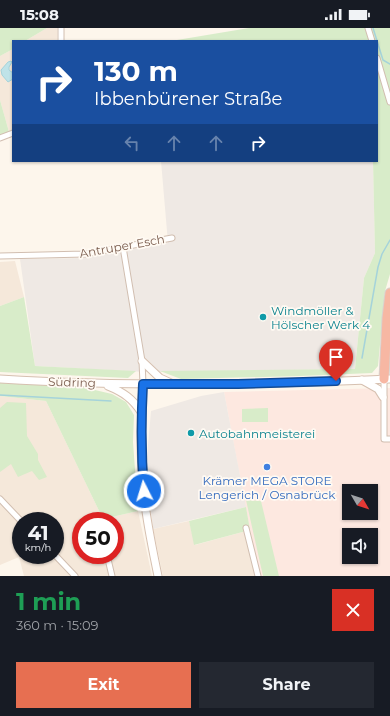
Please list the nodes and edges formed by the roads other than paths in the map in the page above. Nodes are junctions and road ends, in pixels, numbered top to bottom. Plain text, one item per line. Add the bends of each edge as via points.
1 (61, 28) edge
2 (368, 28) edge
3 (61, 40) edge
4 (372, 40) edge
5 (378, 61) edge
6 (390, 102) edge
7 (12, 133) edge
8 (0, 138) edge
9 (172, 238) dead end
10 (122, 247) junction
11 (0, 256) edge
12 (390, 293) edge
13 (142, 361) junction
14 (0, 378) edge
15 (387, 379) edge
16 (362, 380) junction
17 (102, 384) junction
18 (143, 384) junction
19 (173, 384) junction
20 (383, 397) junction
21 (141, 412) junction
22 (390, 439) edge
23 (0, 499) edge
24 (12, 512) edge
25 (246, 528) dead end
26 (64, 564) edge
27 (109, 564) edge
28 (75, 576) edge
29 (112, 576) edge
30 (158, 576) edge
31 (256, 576) edge

1 - 3 street
2 - 4 street
5 - 6 street
7 - 8 street
9 - 10 street, Antruper Esch
10 - 11 street, Antruper Esch via 85,254
10 - 13 street
12 - 15 highway via 387,318
13 - 18 street
13 - 19 main road via 160,378
14 - 17 main road, Südring
15 - 16 main road, Südring
15 - 20 street
16 - 19 main road, Südring
16 - 20 main road via 378,389
17 - 18 main road, Südring
17 - 21 main road via 129,397
18 - 19 main road, Südring
18 - 21 main road
20 - 22 street via 384,439
21 - 30 main road via 141,463 145,505
23 - 24 street
25 - 31 street
26 - 28 street
27 - 29 street

